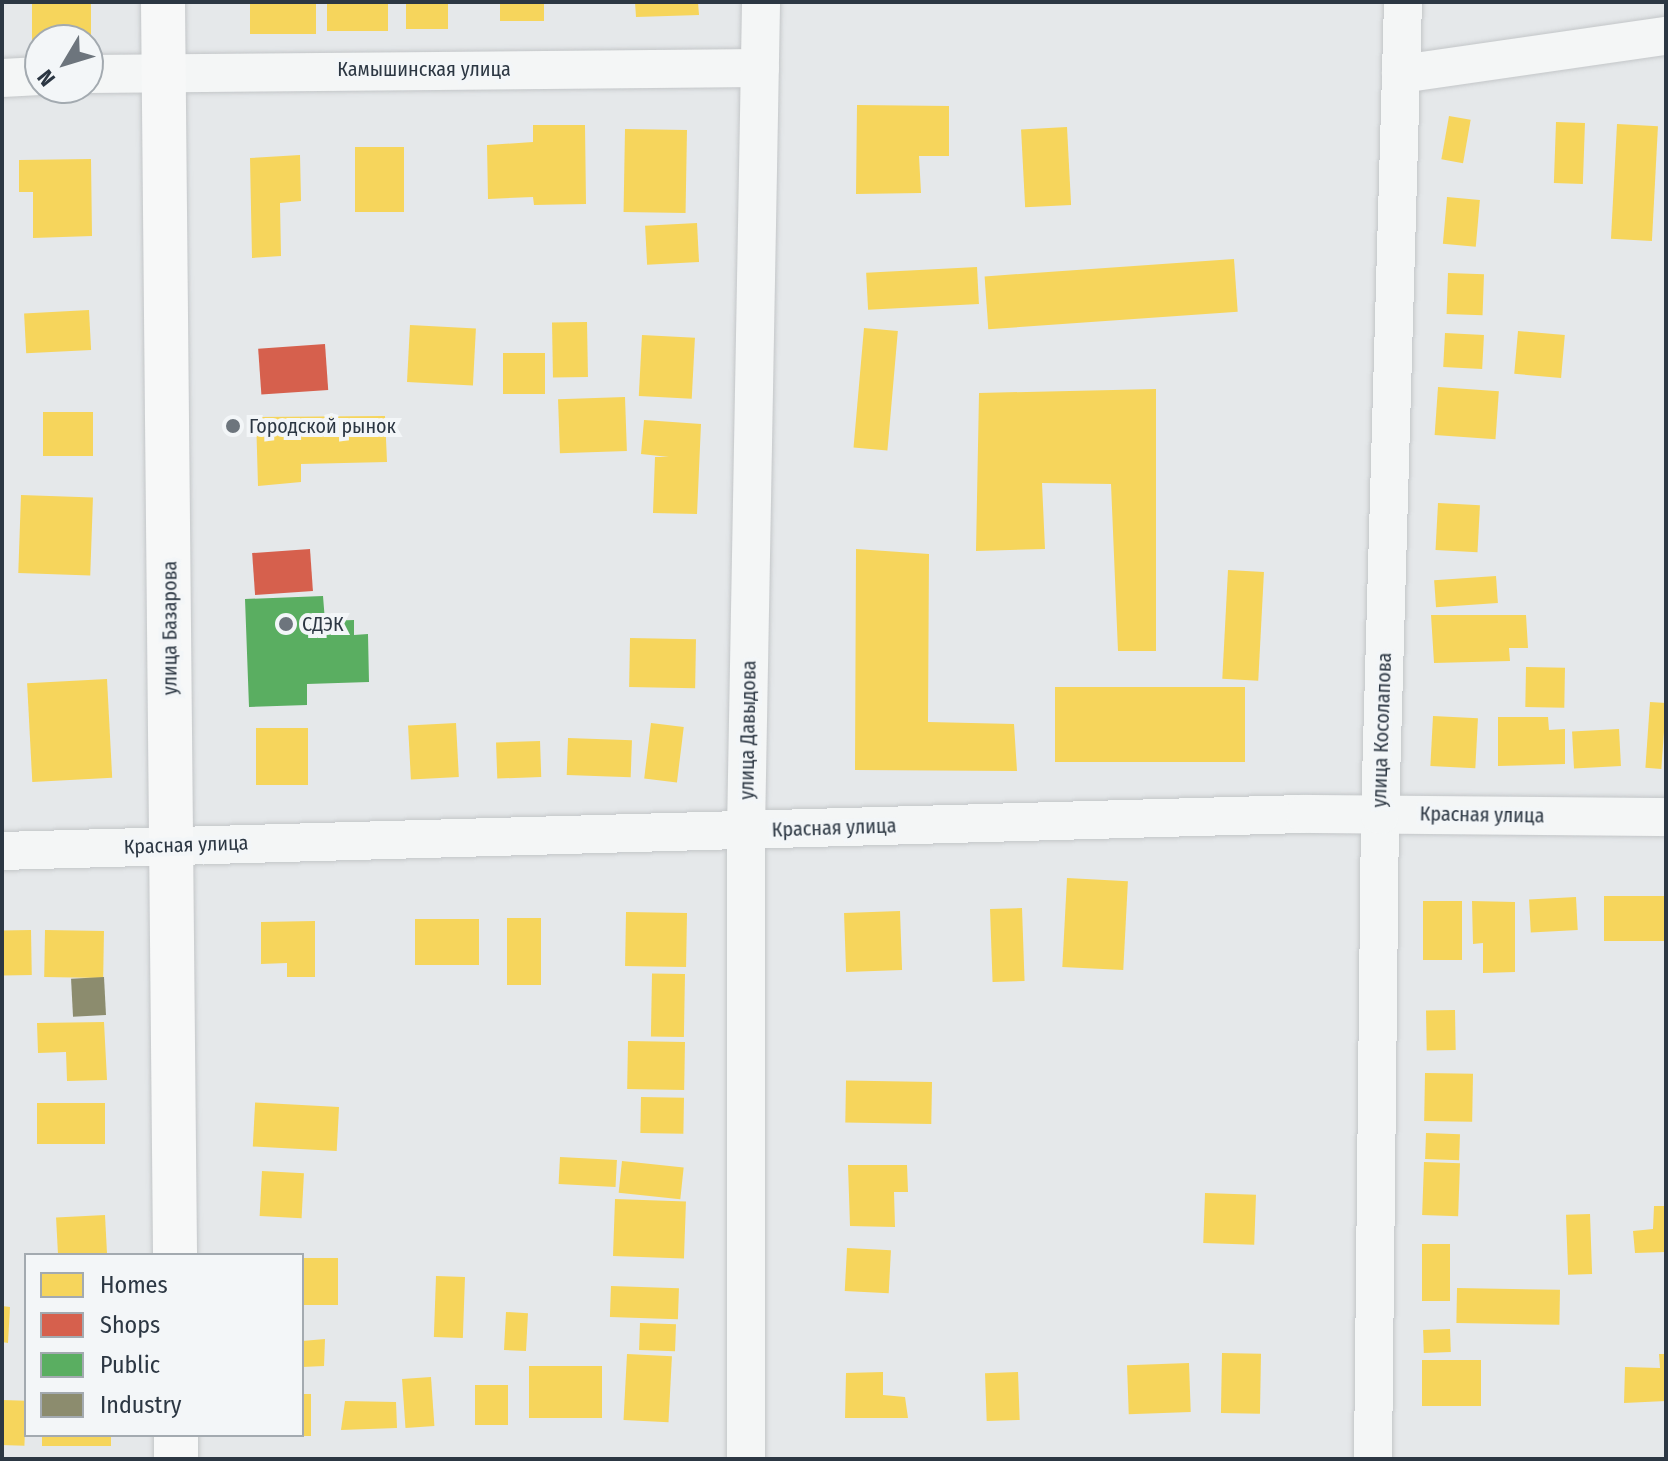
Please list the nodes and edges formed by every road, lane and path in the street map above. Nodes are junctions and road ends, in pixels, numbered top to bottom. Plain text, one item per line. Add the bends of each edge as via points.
1 (163, 2) edge
2 (761, 2) edge
3 (1403, 2) edge
4 (1666, 36) edge
5 (760, 68) junction
6 (166, 70) junction
7 (104, 73) edge
8 (1401, 74) junction
9 (24, 77) edge
10 (2, 78) edge
11 (1380, 815) junction
12 (1666, 817) edge
13 (746, 831) junction
14 (171, 846) junction
15 (2, 851) edge
16 (175, 1253) edge
17 (176, 1437) edge
18 (176, 1459) edge
19 (746, 1459) edge
20 (1362, 1459) edge
21 (1373, 1459) edge
22 (1402, 1459) edge

1 - 6 main road, улица Базарова
2 - 5 street, улица Давыдова
3 - 8 street, улица Косолапова
4 - 8 street
5 - 6 street, Камышинская улица
5 - 13 street, улица Давыдова
6 - 7 street, Камышинская улица
6 - 14 main road, улица Базарова
8 - 11 street, улица Косолапова
9 - 10 street
11 - 12 street, Красная улица
11 - 13 street, Красная улица
11 - 21 street, улица Косолапова
13 - 14 street, Красная улица
13 - 19 street, улица Давыдова
14 - 15 street, Красная улица
14 - 16 main road, улица Базарова
17 - 18 main road
20 - 21 street
21 - 22 street

